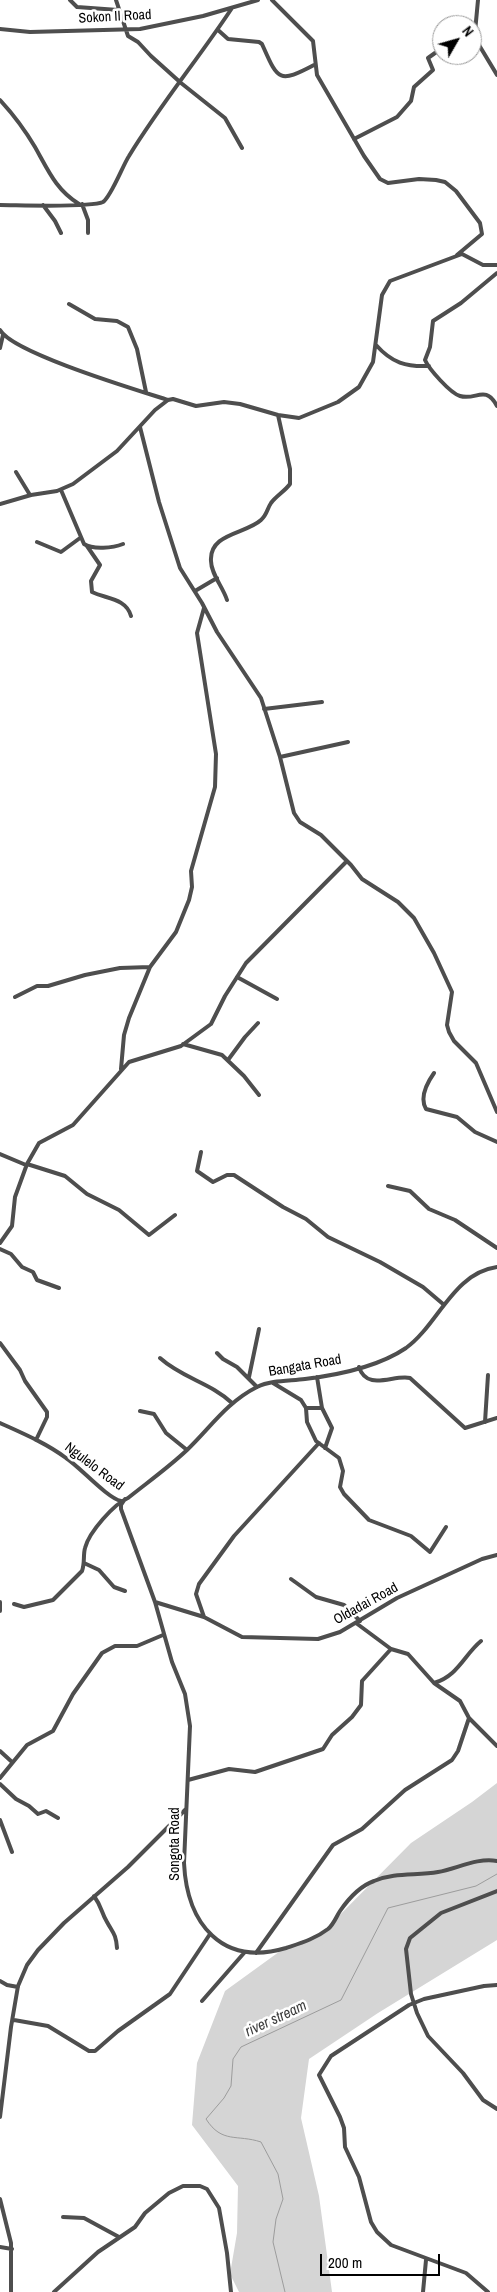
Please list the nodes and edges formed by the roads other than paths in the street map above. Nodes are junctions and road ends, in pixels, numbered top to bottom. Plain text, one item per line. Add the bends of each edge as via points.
1 (70, 0) edge
2 (116, 0) edge
3 (258, 0) edge
4 (272, 0) edge
5 (478, 0) edge
6 (232, 8) junction
7 (118, 10) junction
8 (476, 15) edge
9 (0, 29) edge
10 (124, 29) junction
11 (218, 30) junction
12 (482, 50) edge
13 (432, 55) edge
14 (314, 65) junction
15 (497, 75) edge
16 (180, 83) junction
17 (0, 100) edge
18 (354, 139) junction
19 (242, 148) dead end
20 (0, 204) edge
21 (81, 204) junction
22 (43, 205) junction
23 (61, 233) dead end
24 (88, 233) dead end
25 (456, 256) junction
26 (497, 265) edge
27 (497, 273) edge
28 (69, 304) dead end
29 (0, 330) edge
30 (3, 335) junction
31 (376, 345) junction
32 (0, 348) edge
33 (429, 366) junction
34 (146, 392) junction
35 (168, 400) junction
36 (497, 406) edge
37 (278, 415) junction
38 (140, 427) junction
39 (16, 472) dead end
40 (61, 490) junction
41 (30, 495) junction
42 (0, 504) edge
43 (80, 538) junction
44 (37, 542) dead end
45 (123, 544) dead end
46 (87, 546) junction
47 (216, 578) junction
48 (195, 591) junction
49 (227, 600) dead end
50 (204, 608) junction
51 (131, 616) dead end
52 (322, 702) dead end
53 (264, 709) junction
54 (348, 742) dead end
55 (280, 757) junction
56 (347, 861) junction
57 (150, 967) junction
58 (237, 977) junction
59 (15, 997) dead end
60 (277, 999) dead end
61 (258, 1024) dead end
62 (183, 1044) junction
63 (228, 1060) junction
64 (121, 1069) junction
65 (434, 1073) dead end
66 (259, 1095) dead end
67 (497, 1112) edge
68 (497, 1142) edge
69 (201, 1152) dead end
70 (0, 1154) edge
71 (26, 1164) junction
72 (388, 1186) dead end
73 (175, 1215) dead end
74 (0, 1242) edge
75 (497, 1248) edge
76 (0, 1249) edge
77 (497, 1267) edge
78 (59, 1288) dead end
79 (443, 1304) junction
80 (259, 1329) dead end
81 (0, 1342) edge
82 (217, 1353) dead end
83 (160, 1358) dead end
84 (359, 1367) junction
85 (488, 1375) dead end
86 (249, 1377) junction
87 (317, 1377) junction
88 (272, 1383) junction
89 (257, 1387) junction
90 (232, 1403) junction
91 (306, 1408) junction
92 (322, 1408) junction
93 (140, 1411) dead end
94 (497, 1418) edge
95 (485, 1422) junction
96 (0, 1423) edge
97 (36, 1440) junction
98 (319, 1443) junction
99 (325, 1448) junction
100 (187, 1450) junction
101 (123, 1500) junction
102 (446, 1527) dead end
103 (497, 1555) edge
104 (84, 1563) junction
105 (291, 1580) dead end
106 (125, 1591) dead end
107 (0, 1602) edge
108 (155, 1602) junction
109 (14, 1604) dead end
110 (0, 1611) edge
111 (204, 1617) junction
112 (358, 1622) junction
113 (163, 1635) junction
114 (480, 1641) dead end
115 (391, 1649) junction
116 (434, 1683) junction
117 (469, 1718) junction
118 (497, 1746) edge
119 (0, 1751) edge
120 (12, 1762) junction
121 (0, 1778) edge
122 (188, 1780) junction
123 (0, 1784) edge
124 (186, 1809) junction
125 (58, 1818) dead end
126 (0, 1820) edge
127 (12, 1852) dead end
128 (497, 1861) edge
129 (497, 1891) edge
130 (94, 1896) junction
131 (210, 1934) junction
132 (117, 1948) dead end
133 (244, 1953) junction
134 (256, 1953) junction
135 (0, 1981) edge
136 (497, 1986) edge
137 (18, 1987) junction
138 (202, 2001) dead end
139 (414, 2002) junction
140 (14, 2020) junction
141 (497, 2109) edge
142 (0, 2117) edge
143 (0, 2198) edge
144 (63, 2217) dead end
145 (120, 2236) junction
146 (0, 2247) edge
147 (12, 2248) junction
148 (426, 2260) junction
149 (11, 2292) edge
150 (54, 2292) edge
151 (231, 2292) edge
152 (423, 2292) edge
153 (488, 2292) edge

1 - 7 street via 77,7
2 - 7 street
3 - 6 street, Sokon II Road
4 - 14 street via 313,41
5 - 8 street
6 - 10 street, Sokon II Road via 158,26
6 - 11 street
7 - 10 street
9 - 10 street, Sokon II Road via 24,32
10 - 16 street
11 - 14 street via 228,39 262,44 274,69 284,77 289,78
11 - 16 street
12 - 15 street
13 - 18 street via 428,58 433,70 414,87 411,102 397,117
14 - 18 street via 316,75
16 - 19 street via 225,118
16 - 21 street via 130,154 106,199
17 - 21 street via 30,139 53,180 64,194
18 - 25 street via 384,182 436,180 456,191 483,232
20 - 22 street
21 - 22 street
21 - 24 street via 88,220
22 - 23 street
25 - 26 street via 465,255 483,265
25 - 31 street via 390,281 382,295
27 - 33 street via 433,321 425,360
28 - 34 street via 95,318 117,321 128,327 137,350
29 - 30 street
30 - 32 street
30 - 34 street via 36,354
31 - 33 street via 397,363
31 - 37 street via 368,371 354,391 306,416
33 - 36 street via 459,396 485,394
34 - 35 street
35 - 37 street via 196,406 224,402 240,404
35 - 38 street
37 - 47 street via 290,469 290,484 272,502 261,520 216,544 211,556
38 - 40 street via 104,462
38 - 48 street via 174,553
39 - 41 street
40 - 41 street
40 - 43 street
41 - 42 street
43 - 44 street via 61,552
43 - 46 street
45 - 46 street
46 - 51 street via 100,565 91,580 92,592 126,606
47 - 48 street
47 - 49 street
48 - 50 street
50 - 53 street via 256,689
50 - 57 street via 197,633 216,754 215,788 190,871 192,887 182,920
52 - 53 street
53 - 55 street
54 - 55 street
55 - 56 street via 296,818 319,833
56 - 58 street
56 - 67 street via 362,880 398,902 419,925 452,992 447,1024 449,1032 476,1063
57 - 59 street via 120,968 86,975 37,986
57 - 64 street via 124,1035
58 - 60 street
58 - 62 street via 213,1022
61 - 63 street
62 - 63 street
62 - 64 street via 133,1060
63 - 66 street
64 - 71 street via 73,1124 39,1143
65 - 68 street via 426,1085 423,1101 426,1109 457,1117 475,1132
69 - 79 street via 197,1171 209,1180 234,1174 306,1219 328,1237 423,1287
70 - 71 street
71 - 73 street via 65,1176 86,1194 119,1210 149,1235
71 - 74 street via 14,1200 13,1223
72 - 75 street via 410,1191 429,1209 456,1220
76 - 78 street via 33,1272 37,1280
77 - 79 street, Bangata Road via 487,1269 468,1281
79 - 84 street, Bangata Road via 407,1347 382,1361
80 - 86 street
81 - 97 street via 47,1412
82 - 86 street
83 - 90 street via 181,1374 218,1390
84 - 87 street, Bangata Road
84 - 95 street via 363,1375 377,1381 410,1378 465,1428
85 - 95 street
86 - 89 street
87 - 88 street, Bangata Road
87 - 92 street
88 - 89 street, Bangata Road
88 - 91 street via 297,1397
89 - 90 street, Bangata Road
90 - 100 street, Bangata Road
91 - 92 street
91 - 98 street via 307,1422
92 - 99 street via 332,1428
93 - 100 street via 154,1414 166,1433
94 - 95 street
96 - 97 street, Ngulelo Road
97 - 101 street, Ngulelo Road via 64,1456 111,1496
98 - 99 street
98 - 111 street via 234,1536 199,1584 196,1594
99 - 102 street via 341,1463 342,1490 369,1520 411,1536 430,1552
100 - 101 street, Bangata Road
101 - 104 street, Bangata Road via 91,1534 85,1548
101 - 108 street, Songota Road via 121,1509
103 - 112 street, Oldadai Road via 397,1598
104 - 106 street via 99,1570 114,1587
104 - 109 street via 81,1574 53,1600 24,1607
105 - 112 street via 316,1597 344,1605
107 - 110 street
108 - 111 street, Oldadai Road
108 - 113 street, Songota Road
111 - 112 street, Oldadai Road via 242,1637 267,1639 326,1638
112 - 115 street
113 - 120 street via 137,1646 115,1646 102,1653 53,1731 29,1743
113 - 122 street, Songota Road via 189,1705
114 - 116 street via 470,1650 460,1668
115 - 116 street via 411,1655
115 - 122 street via 362,1681 362,1701 356,1712 332,1736 324,1750 255,1772 229,1769
116 - 117 street via 460,1701
117 - 118 street
117 - 134 street via 452,1760 405,1790 362,1829 333,1845
119 - 120 street
120 - 121 street
122 - 124 street, Songota Road
123 - 125 street via 38,1814 46,1811
124 - 130 street
124 - 131 street, Songota Road via 185,1884 193,1907
126 - 127 street
128 - 134 street, Songota Road via 374,1881 352,1896 330,1928 322,1933 271,1952
129 - 139 street via 441,1913 410,1938 406,1949
130 - 132 street via 115,1933
130 - 137 street via 38,1950 27,1965
131 - 133 street, Songota Road
131 - 140 street via 167,1998 118,2031 95,2052 48,2026
133 - 134 street, Songota Road
133 - 138 street
135 - 137 street
136 - 139 street
137 - 140 street
139 - 141 street via 432,2042 463,2073 483,2100
139 - 148 street via 335,2053 318,2075 344,2128 345,2147 363,2188 371,2222 391,2245
140 - 142 street
143 - 147 street
144 - 145 street via 89,2219
145 - 150 street
145 - 151 street via 178,2187 205,2187 219,2208
146 - 147 street
147 - 149 street
148 - 152 street
148 - 153 street via 466,2273

